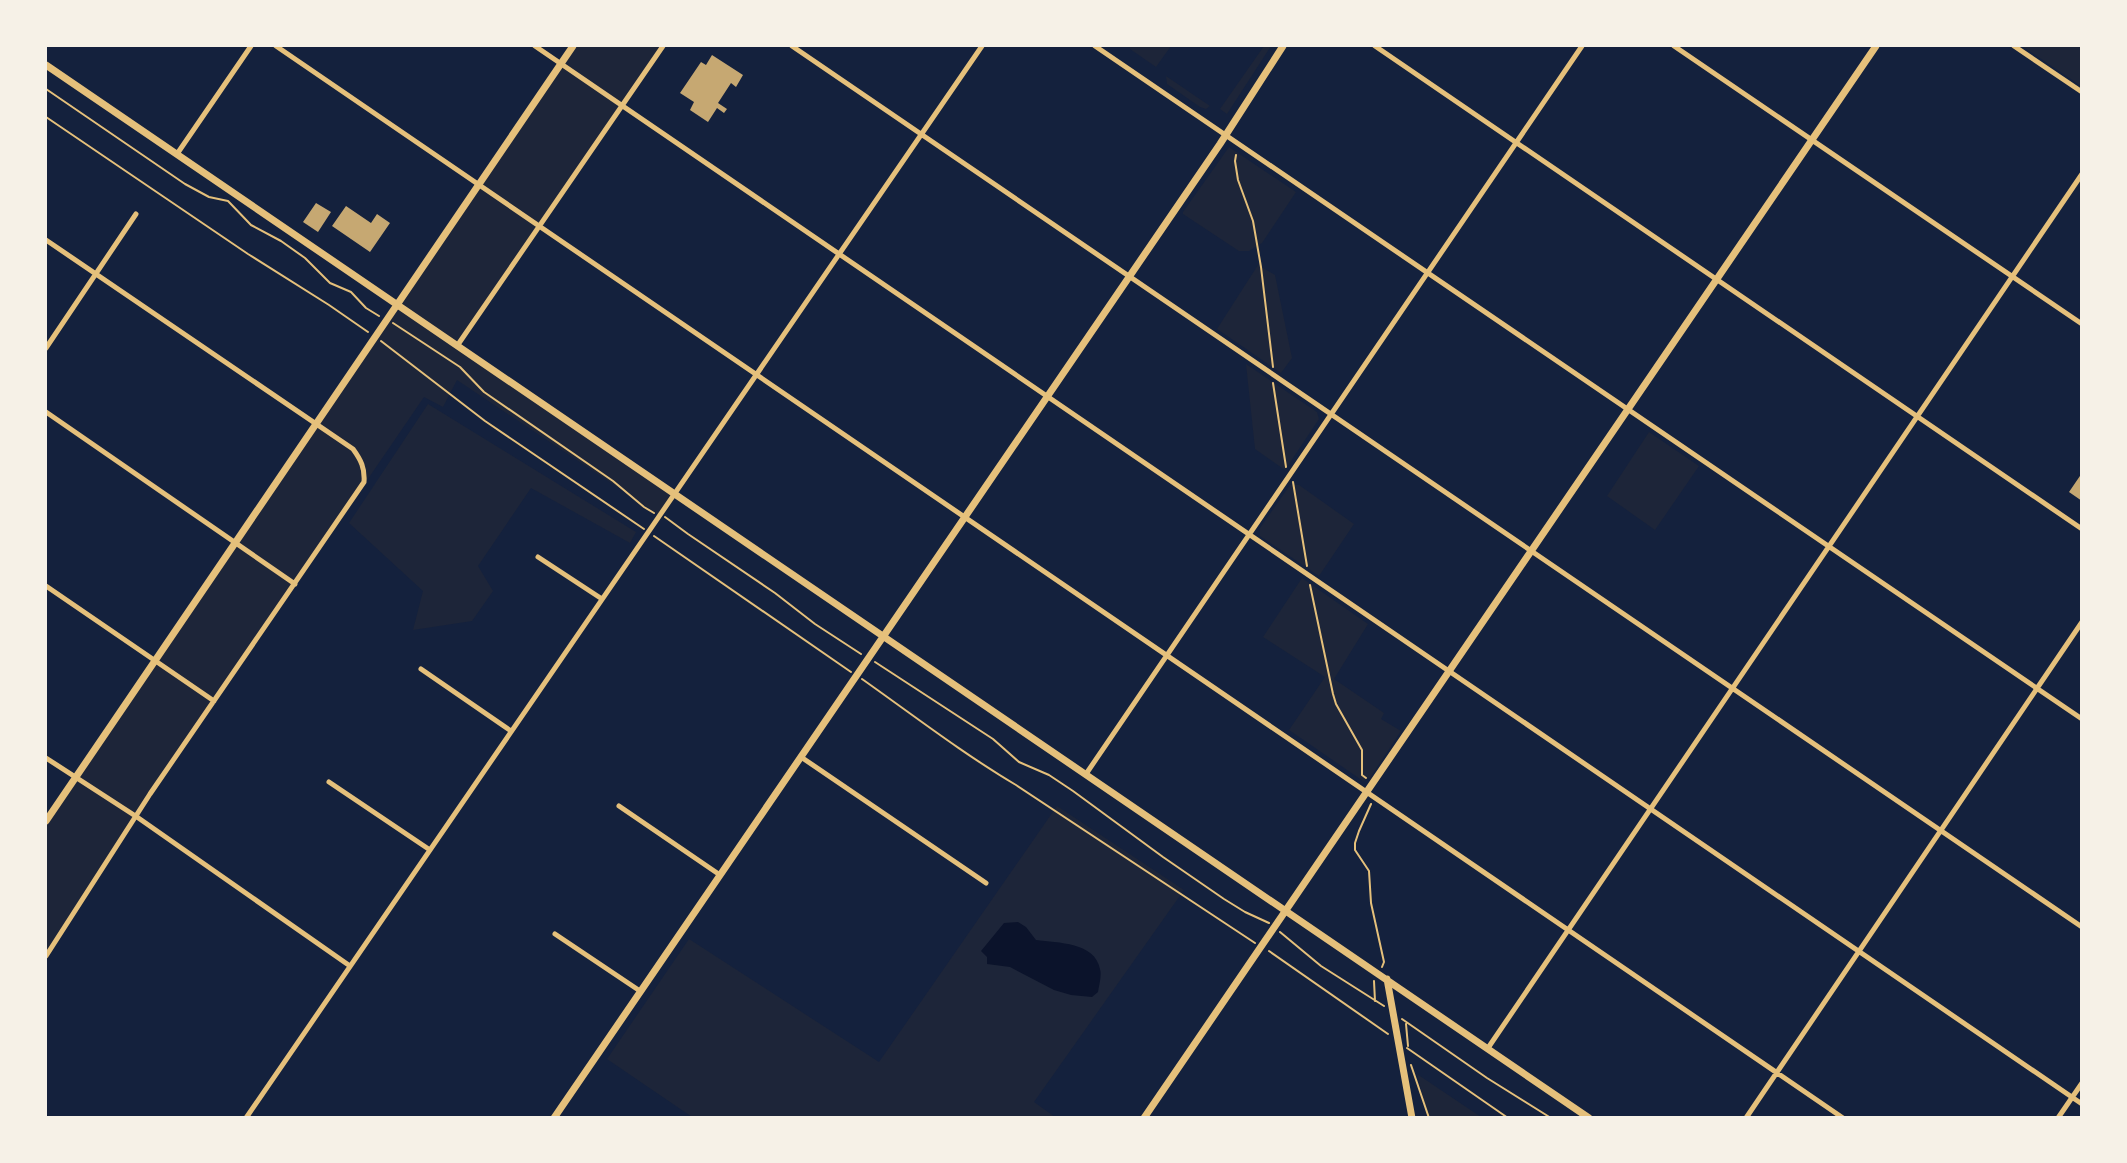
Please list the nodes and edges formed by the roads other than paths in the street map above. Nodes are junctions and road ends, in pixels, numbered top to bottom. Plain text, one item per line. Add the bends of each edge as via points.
1 (251, 46) edge
2 (275, 46) edge
3 (535, 46) edge
4 (573, 46) edge
5 (663, 46) edge
6 (792, 46) edge
7 (982, 46) edge
8 (1096, 46) edge
9 (1283, 46) edge
10 (1375, 46) edge
11 (1582, 46) edge
12 (1674, 46) edge
13 (1876, 46) edge
14 (2014, 46) edge
15 (561, 63) junction
16 (46, 65) edge
17 (2081, 92) edge
18 (622, 105) junction
19 (922, 133) junction
20 (1227, 135) junction
21 (1812, 139) junction
22 (1516, 142) junction
23 (177, 155) junction
24 (2081, 174) edge
25 (478, 184) junction
26 (136, 214) dead end
27 (539, 226) junction
28 (46, 240) edge
29 (839, 254) junction
30 (1427, 272) junction
31 (96, 274) junction
32 (1130, 276) junction
33 (2012, 276) junction
34 (1716, 279) junction
35 (397, 304) junction
36 (2081, 324) edge
37 (457, 346) junction
38 (46, 348) edge
39 (756, 374) junction
40 (1048, 397) junction
41 (1628, 409) junction
42 (46, 412) edge
43 (1331, 414) junction
44 (1917, 416) junction
45 (315, 425) junction
46 (674, 494) junction
47 (965, 517) junction
48 (2081, 529) edge
49 (1249, 534) junction
50 (235, 542) junction
51 (1828, 546) junction
52 (1531, 550) junction
53 (538, 557) dead end
54 (295, 584) junction
55 (46, 586) edge
56 (602, 599) junction
57 (2081, 622) edge
58 (883, 636) junction
59 (1167, 655) junction
60 (155, 661) junction
61 (422, 668) dead end
62 (1449, 671) junction
63 (1732, 688) junction
64 (2037, 688) junction
65 (214, 701) junction
66 (2081, 719) edge
67 (511, 732) junction
68 (801, 757) junction
69 (46, 758) edge
70 (1086, 774) junction
71 (75, 778) junction
72 (329, 782) dead end
73 (1366, 792) junction
74 (620, 806) dead end
75 (1650, 809) junction
76 (137, 817) junction
77 (46, 821) edge
78 (1941, 830) junction
79 (430, 850) junction
80 (720, 875) junction
81 (986, 883) dead end
82 (1285, 910) junction
83 (2081, 927) edge
84 (1568, 929) junction
85 (555, 934) dead end
86 (1859, 951) junction
87 (46, 956) edge
88 (350, 966) junction
89 (1387, 979) junction
90 (640, 991) junction
91 (1488, 1048) junction
92 (1777, 1072) junction
93 (2081, 1083) edge
94 (2072, 1097) junction
95 (2081, 1104) edge
96 (246, 1118) edge
97 (554, 1118) edge
98 (1144, 1118) edge
99 (1412, 1118) edge
100 (1589, 1118) edge
101 (1746, 1118) edge
102 (1843, 1118) edge
103 (2058, 1118) edge

1 - 23 street
2 - 25 street
3 - 15 street
4 - 15 street
5 - 18 street
6 - 19 street
7 - 19 street
8 - 20 street
9 - 20 street
10 - 22 street
11 - 22 street
12 - 21 street
13 - 21 street
14 - 17 street
15 - 18 street
15 - 25 street
16 - 23 street
18 - 27 street
18 - 29 street
19 - 29 street
19 - 32 street
20 - 30 street
20 - 32 street
21 - 33 street
21 - 34 street
22 - 30 street
22 - 34 street
23 - 35 street
24 - 33 street
25 - 27 street
25 - 35 street
26 - 31 street
27 - 37 street
27 - 39 street
28 - 31 street
29 - 39 street
29 - 40 street
30 - 41 street
30 - 43 street
31 - 38 street
31 - 45 street
32 - 40 street
32 - 43 street
33 - 36 street
33 - 44 street
34 - 41 street
34 - 44 street
35 - 37 street
35 - 45 street
37 - 46 street
39 - 46 street
39 - 47 street
40 - 47 street
40 - 49 street
41 - 51 street
41 - 52 street
42 - 50 street
43 - 49 street
43 - 52 street
44 - 48 street
44 - 51 street
45 - 50 street
45 - 54 street via 353,449 361,459 364,482
46 - 56 street
46 - 58 street
47 - 58 street
47 - 59 street
49 - 59 street
49 - 62 street
50 - 54 street
50 - 60 street
51 - 63 street
51 - 64 street
52 - 62 street
52 - 63 street
53 - 56 street
54 - 65 street
55 - 60 street
56 - 67 street
57 - 64 street
58 - 68 street
58 - 70 street
59 - 70 street
59 - 73 street
60 - 65 street
60 - 71 street
61 - 67 street
62 - 73 street
62 - 75 street
63 - 75 street
63 - 78 street
64 - 66 street
64 - 78 street
65 - 76 street
67 - 79 street
68 - 80 street
68 - 81 street
69 - 71 street
70 - 82 street
71 - 76 street
71 - 77 street
72 - 79 street
73 - 82 street
73 - 84 street
74 - 80 street
75 - 84 street
75 - 86 street
76 - 87 street
76 - 88 street
78 - 83 street
78 - 86 street
79 - 88 street
80 - 90 street
82 - 89 street
82 - 98 street
84 - 91 street
84 - 92 street
85 - 90 street
86 - 92 street
86 - 94 street
88 - 96 street
89 - 91 street
89 - 99 street
90 - 97 street
91 - 100 street
92 - 101 street
92 - 102 street
93 - 94 street
94 - 95 street
94 - 103 street

